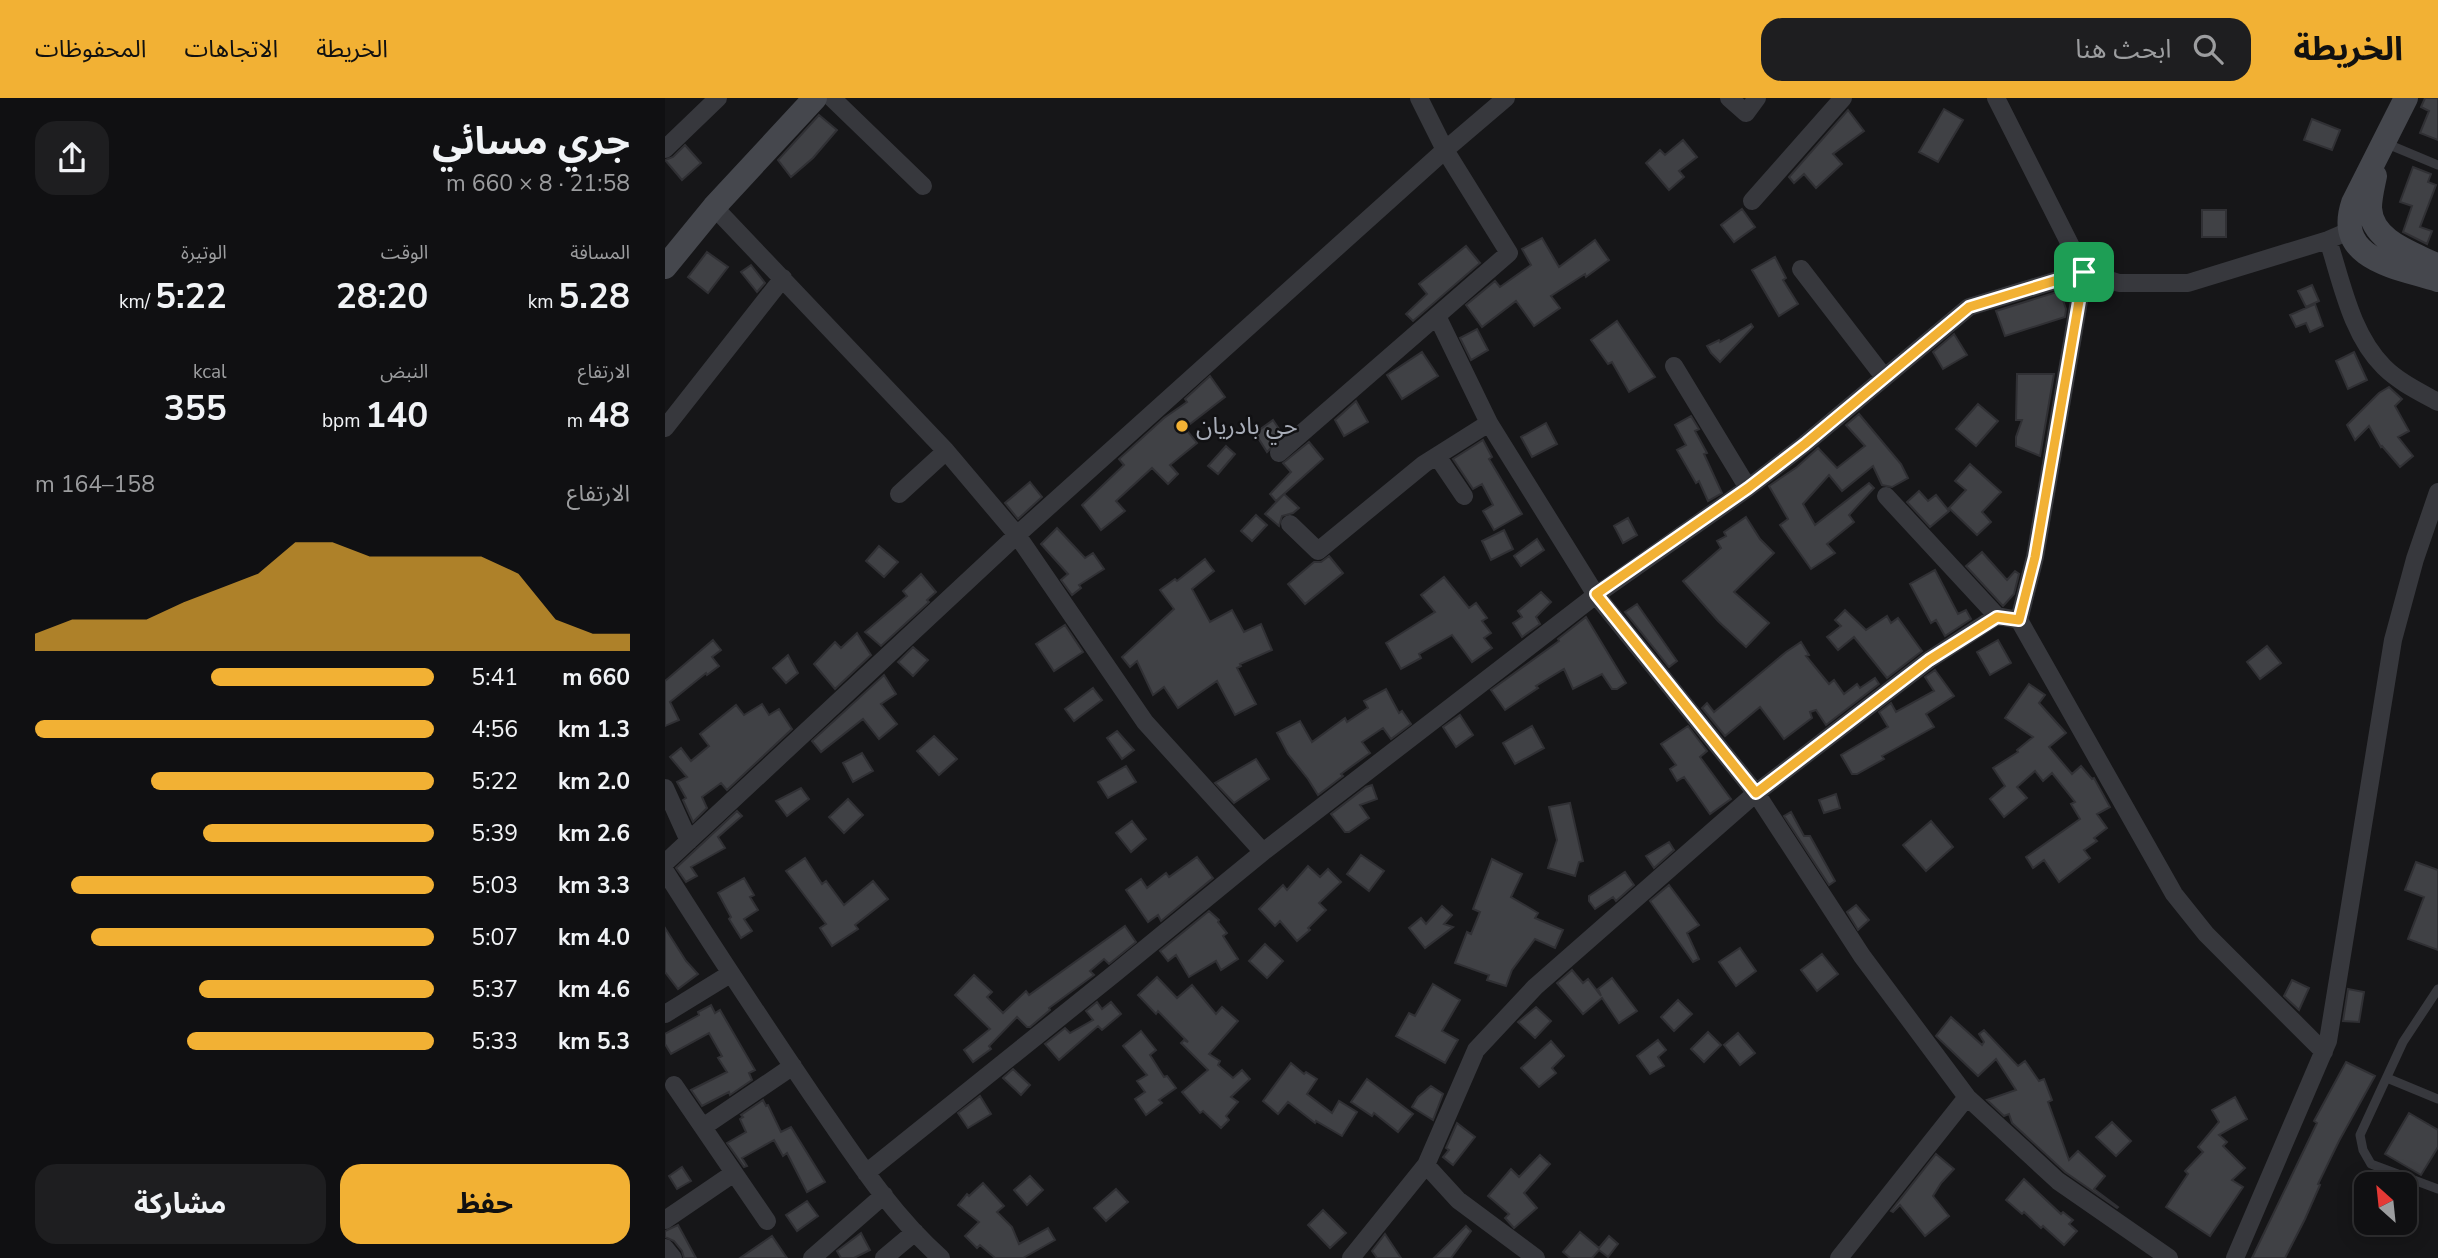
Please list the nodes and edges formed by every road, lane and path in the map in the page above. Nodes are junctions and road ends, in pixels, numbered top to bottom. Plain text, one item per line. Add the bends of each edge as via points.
1 (718, 98) edge
2 (815, 98) edge
3 (832, 98) edge
4 (1419, 98) edge
5 (1506, 98) edge
6 (1729, 98) edge
7 (1757, 98) edge
8 (1843, 98) edge
9 (1996, 98) edge
10 (2406, 98) edge
11 (2381, 147) junction
12 (665, 149) edge
13 (1445, 150) junction
14 (2438, 165) edge
15 (923, 186) dead end
16 (1752, 201) dead end
17 (715, 207) junction
18 (2377, 228) junction
19 (2339, 235) junction
20 (2365, 255) junction
21 (2438, 266) edge
22 (665, 267) edge
23 (1801, 269) dead end
24 (2084, 272) junction
25 (783, 278) junction
26 (2438, 280) edge
27 (1437, 316) junction
28 (1674, 366) dead end
29 (1884, 377) junction
30 (2438, 402) edge
31 (1489, 423) junction
32 (665, 428) edge
33 (946, 452) junction
34 (1279, 453) dead end
35 (1437, 456) junction
36 (1748, 488) junction
37 (2438, 492) edge
38 (899, 494) dead end
39 (1464, 496) dead end
40 (1886, 496) dead end
41 (1290, 524) dead end
42 (1017, 535) junction
43 (1596, 594) junction
44 (1997, 617) junction
45 (2019, 620) junction
46 (665, 788) edge
47 (1756, 793) junction
48 (689, 841) junction
49 (1263, 852) junction
50 (665, 863) edge
51 (665, 871) edge
52 (730, 974) junction
53 (2438, 989) edge
54 (665, 1014) edge
55 (2325, 1052) junction
56 (793, 1066) junction
57 (2387, 1078) junction
58 (674, 1085) dead end
59 (1966, 1097) junction
60 (2438, 1099) edge
61 (703, 1127) junction
62 (1426, 1165) junction
63 (734, 1173) junction
64 (866, 1173) junction
65 (2438, 1189) edge
66 (884, 1195) junction
67 (665, 1220) edge
68 (767, 1221) dead end
69 (915, 1232) junction
70 (665, 1248) edge
71 (673, 1258) edge
72 (812, 1258) edge
73 (884, 1258) edge
74 (941, 1258) edge
75 (1351, 1258) edge
76 (1536, 1258) edge
77 (1839, 1258) edge
78 (2169, 1258) edge
79 (2235, 1258) edge

1 - 12 street
2 - 17 main road
3 - 15 street
4 - 13 street
5 - 13 street
6 - 7 street via 1746,113
8 - 16 street
9 - 24 street
10 - 11 main road
11 - 14 lane
11 - 18 main road via 2371,200
11 - 19 main road
13 - 27 street via 1510,253
13 - 42 street
17 - 22 main road
17 - 25 street
18 - 19 main road
18 - 20 main road via 2374,247
18 - 21 main road via 2393,243
19 - 20 main road
19 - 24 street via 2188,282 2119,283
19 - 30 street via 2353,318 2361,337 2386,369
20 - 26 main road
23 - 29 street
24 - 29 street via 1969,307
24 - 45 street via 2035,557
25 - 32 street
25 - 33 street
27 - 31 street
27 - 34 street
28 - 36 street
29 - 36 street
31 - 35 street
31 - 43 street
33 - 38 street
33 - 42 street
35 - 39 street
35 - 41 street via 1318,551
36 - 43 street
37 - 55 street via 2393,640
40 - 44 street
42 - 48 street
42 - 49 street via 1145,722
43 - 47 street
43 - 49 street
44 - 45 street
44 - 47 street via 1929,660
45 - 55 street via 2174,894 2206,934
46 - 48 street
47 - 59 street via 1862,956
47 - 62 street via 1535,987 1476,1050
48 - 50 street
49 - 64 street
51 - 52 street
52 - 54 street
52 - 56 street
53 - 57 lane via 2403,1042
55 - 79 street
56 - 61 street
56 - 64 street
57 - 60 lane
57 - 65 lane via 2360,1135 2363,1150 2371,1164
58 - 61 street
59 - 77 street
59 - 78 street via 2058,1181
61 - 63 street
62 - 75 street
62 - 76 street via 1458,1199
63 - 67 street
63 - 68 street
64 - 66 street
66 - 69 street
66 - 72 street
69 - 73 street
69 - 74 street
70 - 71 street

